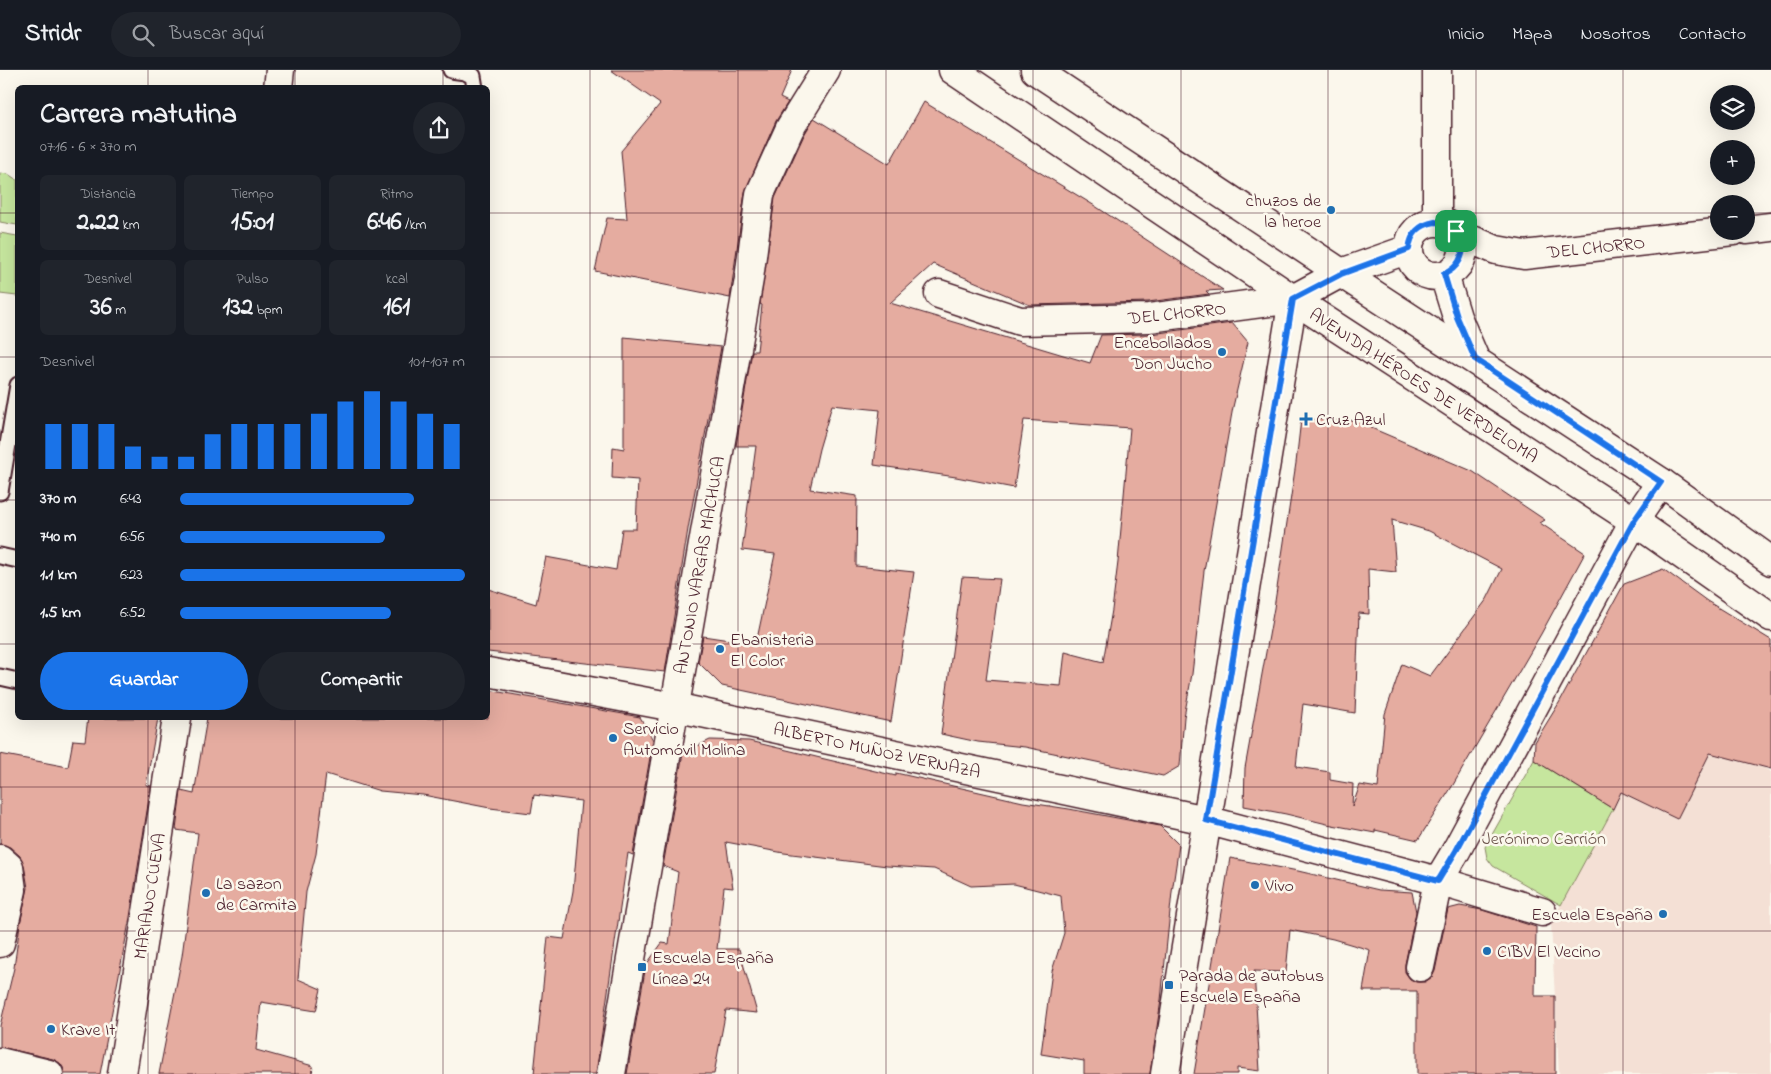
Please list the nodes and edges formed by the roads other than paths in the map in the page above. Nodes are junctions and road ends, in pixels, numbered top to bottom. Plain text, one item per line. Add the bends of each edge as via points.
1 (280, 70) edge
2 (451, 70) edge
3 (826, 70) edge
4 (953, 70) edge
5 (1437, 70) edge
6 (1048, 74) edge
7 (278, 85) edge
8 (474, 85) edge
9 (1437, 222) junction
10 (1771, 227) edge
11 (1755, 229) edge
12 (1710, 234) edge
13 (1462, 240) junction
14 (1409, 249) junction
15 (1341, 274) junction
16 (1444, 274) junction
17 (938, 294) dead end
18 (1293, 299) junction
19 (1475, 359) junction
20 (15, 403) edge
21 (1661, 482) junction
22 (0, 492) edge
23 (1634, 521) junction
24 (0, 556) edge
25 (15, 559) edge
26 (1771, 561) edge
27 (1771, 617) edge
28 (490, 672) edge
29 (0, 677) edge
30 (15, 680) edge
31 (674, 707) junction
32 (177, 720) edge
33 (1206, 820) junction
34 (0, 858) edge
35 (1438, 881) junction
36 (1542, 912) dead end
37 (0, 943) edge
38 (1420, 967) dead end
39 (0, 1062) edge
40 (50, 1074) edge
41 (122, 1074) edge
42 (611, 1074) edge
43 (1165, 1074) edge

1 - 7 street
2 - 8 lane via 473,76
3 - 31 street, ANTONIO VARGAS MACHUCA via 790,128 760,194 749,279
4 - 18 street, AVENIDA HÉROES DE VERDELOMA
5 - 9 street
6 - 15 street
9 - 13 street via 1452,226
9 - 14 street via 1419,227
10 - 11 street
12 - 13 street, DEL CHORRO via 1524,255
13 - 16 street via 1462,257 1452,271
14 - 15 street, DEL CHORRO
14 - 16 street via 1414,265 1420,271
15 - 18 street, DEL CHORRO
15 - 19 street
16 - 19 street via 1457,317
17 - 18 street, DEL CHORRO via 1020,321 1150,318
18 - 23 street, AVENIDA HÉROES DE VERDELOMA
18 - 33 street
19 - 21 street
20 - 22 lane
21 - 23 street
21 - 26 street
23 - 27 street, AVENIDA HÉROES DE VERDELOMA
23 - 35 street
24 - 25 lane
28 - 31 street, ALBERTO MUÑOZ VERNAZA
29 - 30 lane
31 - 33 street, ALBERTO MUÑOZ VERNAZA
31 - 42 street, ANTONIO VARGAS MACHUCA
32 - 41 street, MARIANO CUEVA
33 - 35 street, ALBERTO MUÑOZ VERNAZA
33 - 43 street
34 - 37 street via 9,868 12,890
35 - 36 street, ALBERTO MUÑOZ VERNAZA
35 - 38 street
39 - 40 street

